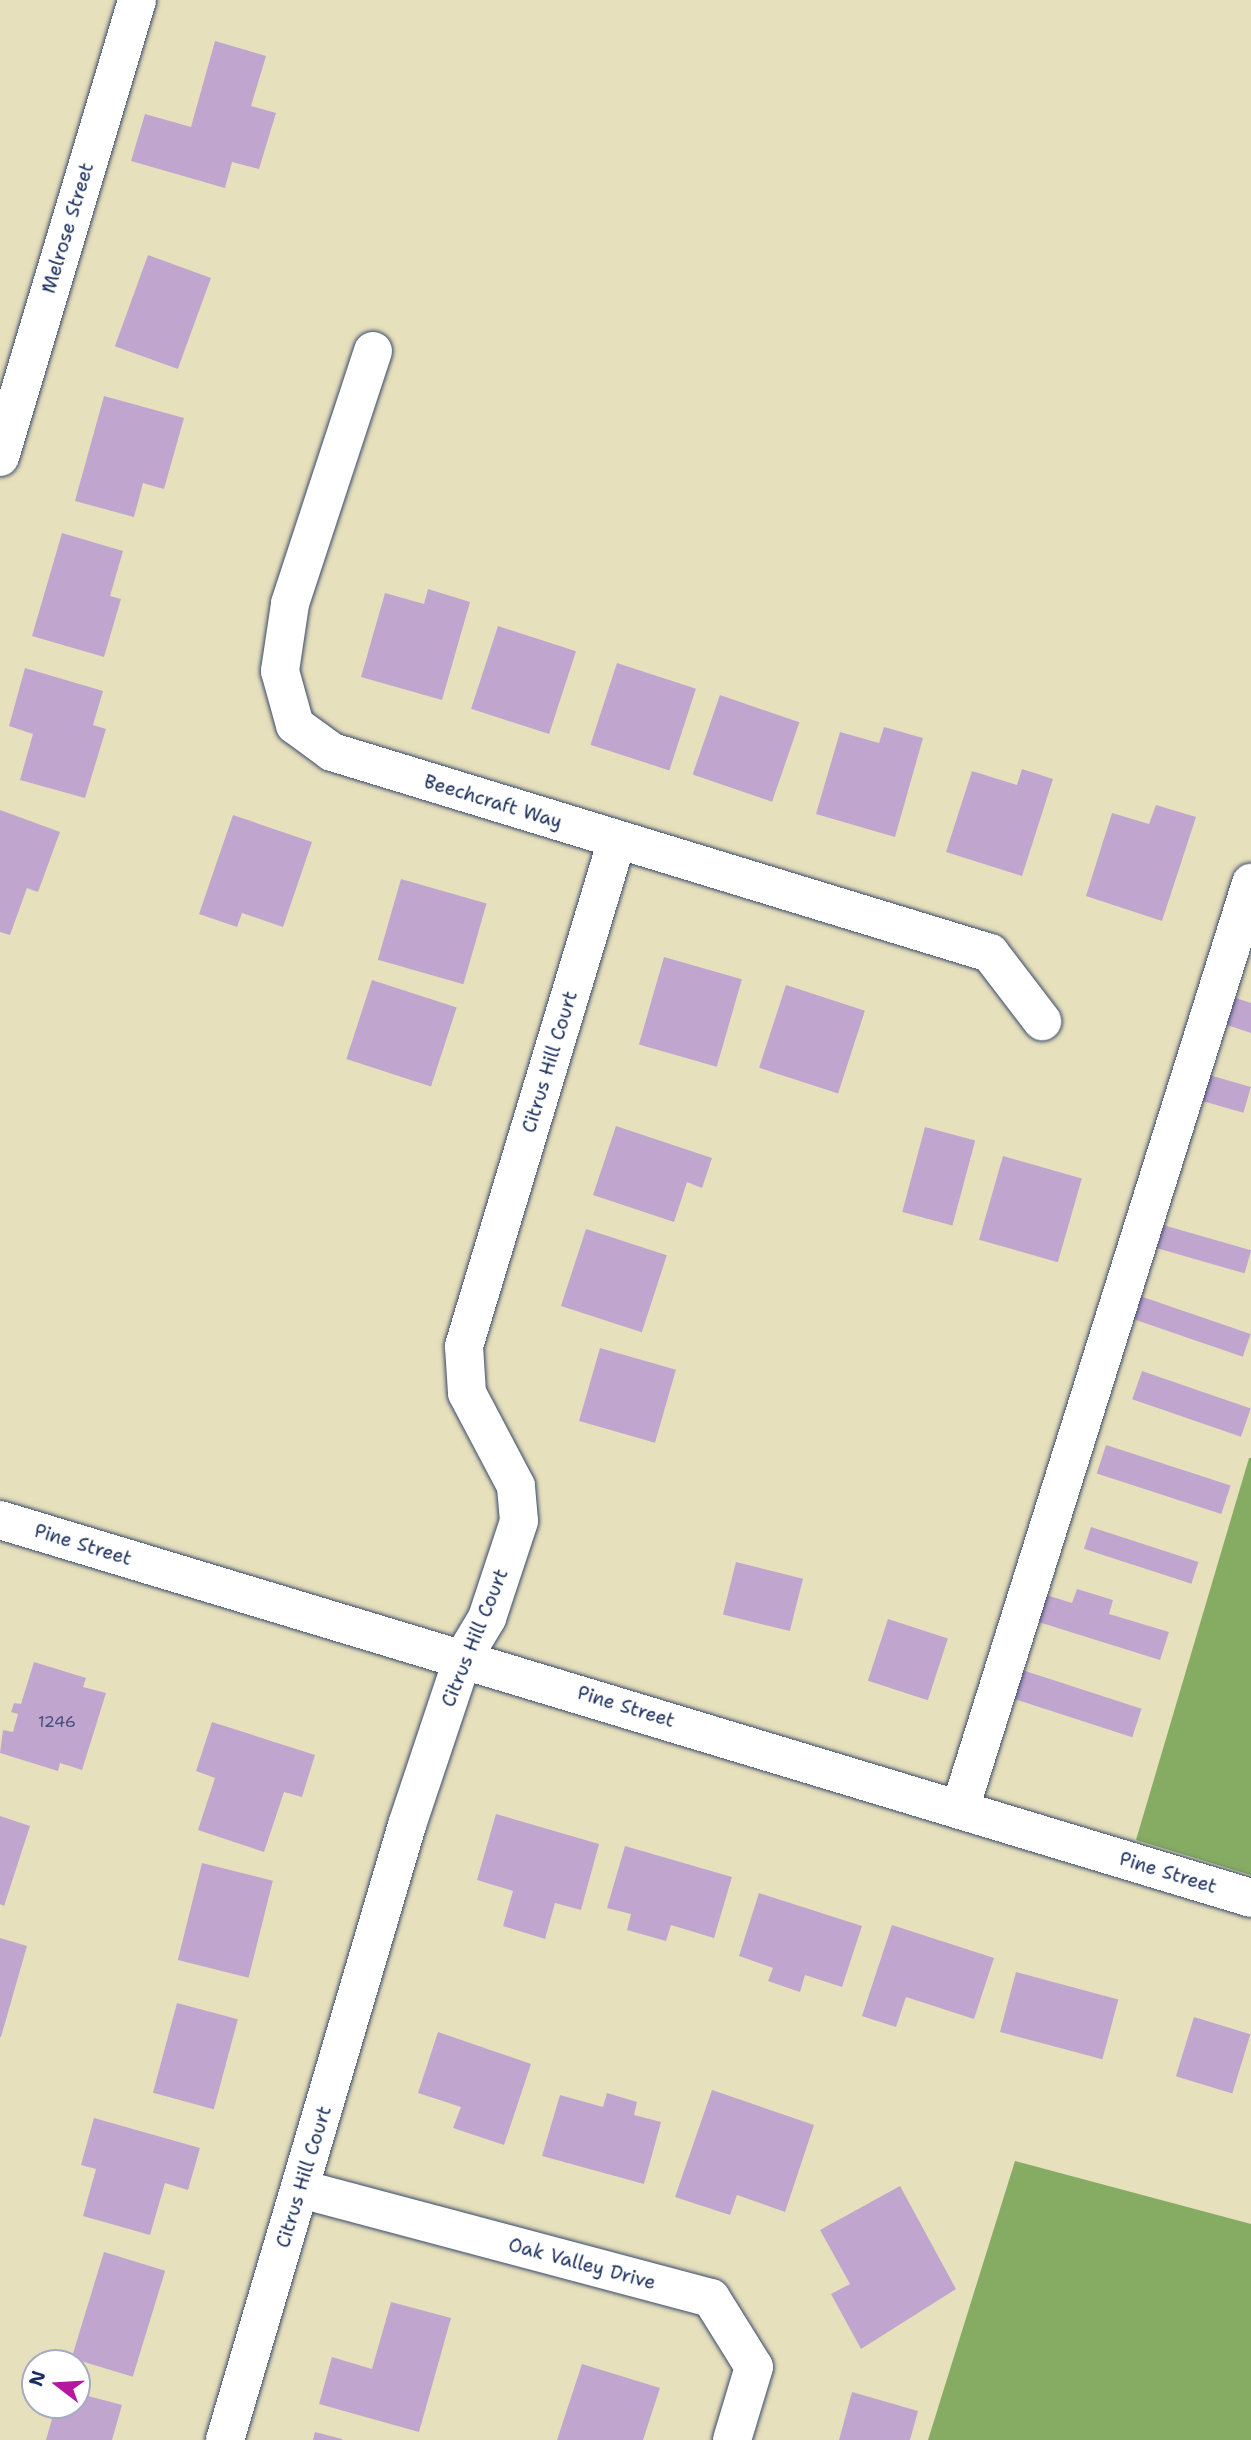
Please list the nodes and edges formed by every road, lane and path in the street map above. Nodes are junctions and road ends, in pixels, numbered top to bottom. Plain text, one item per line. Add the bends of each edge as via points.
1 (137, 0) edge
2 (373, 351) dead end
3 (0, 457) edge
4 (617, 840) junction
5 (1251, 883) edge
6 (1042, 1020) dead end
7 (0, 1520) edge
8 (463, 1658) junction
9 (960, 1809) junction
10 (1251, 1898) edge
11 (301, 2189) junction
12 (225, 2440) edge
13 (732, 2440) edge

1 - 3 street, Melrose Street
2 - 4 street, Beechcraft Way via 290,604 280,671 295,725 332,752
4 - 6 street, Beechcraft Way via 990,953
4 - 8 street, Citrus Hill Court via 464,1346 467,1393 516,1486 519,1521 487,1618
5 - 9 street
7 - 8 street, Pine Street
8 - 9 street, Pine Street
8 - 11 street, Citrus Hill Court via 407,1825
9 - 10 street, Pine Street
11 - 12 street, Citrus Hill Court
11 - 13 street, Oak Valley Drive via 711,2298 754,2367

